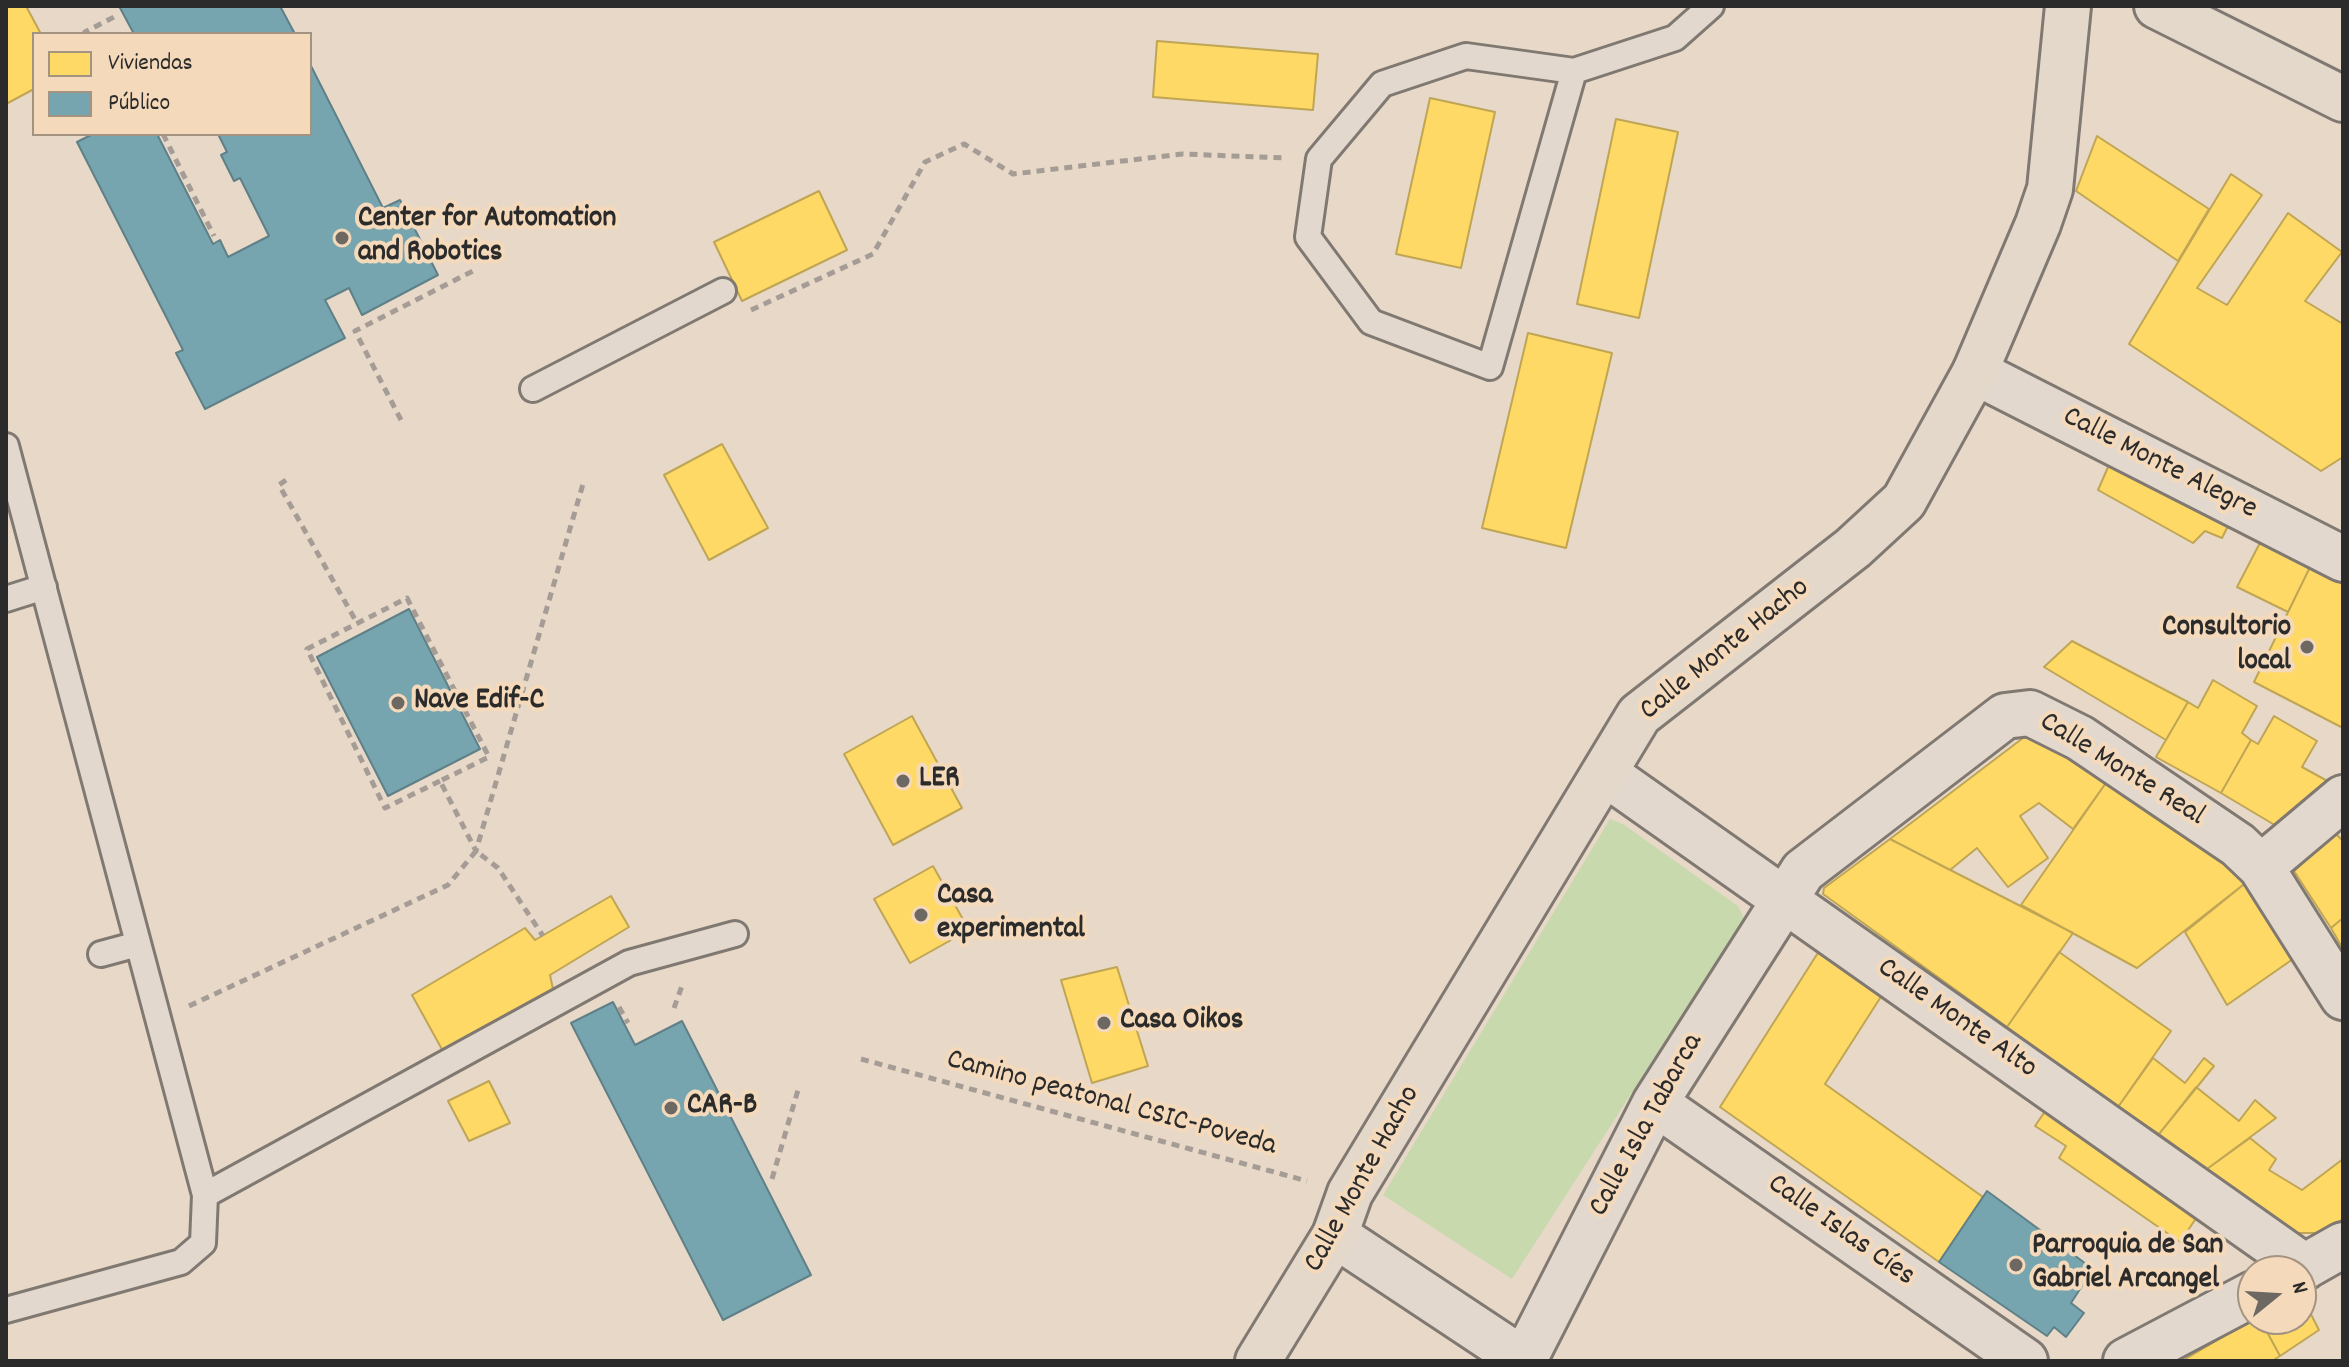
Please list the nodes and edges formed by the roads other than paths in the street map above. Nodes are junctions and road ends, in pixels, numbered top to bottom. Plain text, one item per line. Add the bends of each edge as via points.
1 (1711, 6) edge
2 (2068, 6) edge
3 (2157, 6) edge
4 (1574, 71) junction
5 (2343, 99) edge
6 (723, 291) road end
7 (1975, 372) junction
8 (533, 389) dead end
9 (6, 446) edge
10 (2343, 559) edge
11 (44, 587) junction
12 (6, 599) edge
13 (1606, 774) junction
14 (2343, 798) edge
15 (2261, 867) junction
16 (1783, 899) junction
17 (735, 934) dead end
18 (138, 944) junction
19 (101, 954) dead end
20 (2343, 997) edge
21 (1655, 1103) junction
22 (205, 1195) junction
23 (1335, 1235) junction
24 (2343, 1245) edge
25 (2281, 1255) edge
26 (2317, 1260) edge
27 (2237, 1303) edge
28 (6, 1310) edge
29 (2135, 1359) edge
30 (1258, 1361) edge
31 (1524, 1361) edge
32 (2025, 1361) edge

1 - 4 lane via 1675,38
2 - 7 main road, Calle Monte Hacho via 2050,189
3 - 5 main road
4 - 4 lane via 1490,367 1371,322 1308,237 1319,159 1382,84 1466,56
6 - 8 lane
7 - 10 street, Calle Monte Alegre
7 - 13 main road, Calle Monte Hacho via 1904,501 1853,548 1639,715
9 - 11 lane
11 - 12 lane
11 - 18 lane
13 - 16 street, Calle Monte Alto
13 - 23 main road, Calle Monte Hacho via 1350,1193
14 - 15 street
15 - 16 street, Calle Monte Real via 2238,845 2093,747 2030,713 2005,716 1803,871
15 - 20 street, Calle Monte Real
16 - 21 street, Calle Isla Tabarca
16 - 25 street, Calle Monte Alto
17 - 22 lane via 629,963
18 - 19 lane
18 - 22 lane
21 - 31 street, Calle Isla Tabarca
21 - 32 street, Calle Islas Cíes
22 - 28 lane via 203,1243 181,1262
23 - 30 main road, Calle Monte Hacho
23 - 31 street
24 - 26 street
27 - 29 street

